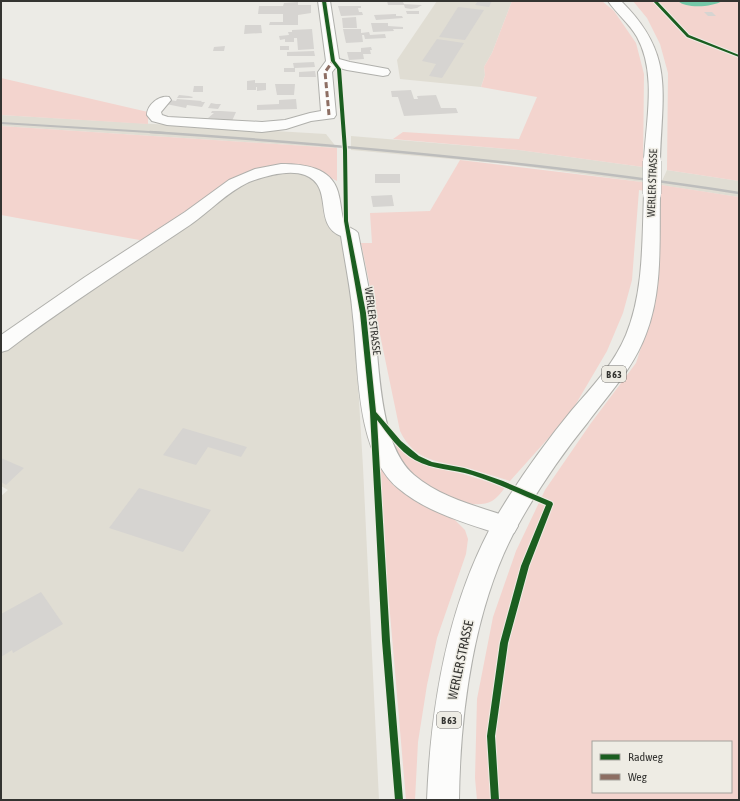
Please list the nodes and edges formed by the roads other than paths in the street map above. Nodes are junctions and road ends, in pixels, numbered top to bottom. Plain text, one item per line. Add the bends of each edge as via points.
1 (324, 1) edge
2 (614, 1) edge
3 (333, 61) junction
4 (383, 72) dead end
5 (164, 100) dead end
6 (1, 345) edge
7 (505, 526) junction
8 (443, 800) edge

1 - 3 main road
2 - 7 main road, WERLER STRASSE / B 63, bridge via 641,32 655,66 646,297 640,322 626,358 524,493
3 - 4 main road
3 - 5 main road via 324,72 329,115 262,127 166,121 154,115 154,111
6 - 7 main road, WERLER STRASSE via 54,306 186,220 225,188 272,170 305,170 319,175 328,187 335,223 349,233 363,313 373,412 387,458 405,481 430,498
7 - 8 main road, WERLER STRASSE / B 63 via 483,573 455,680 447,731

